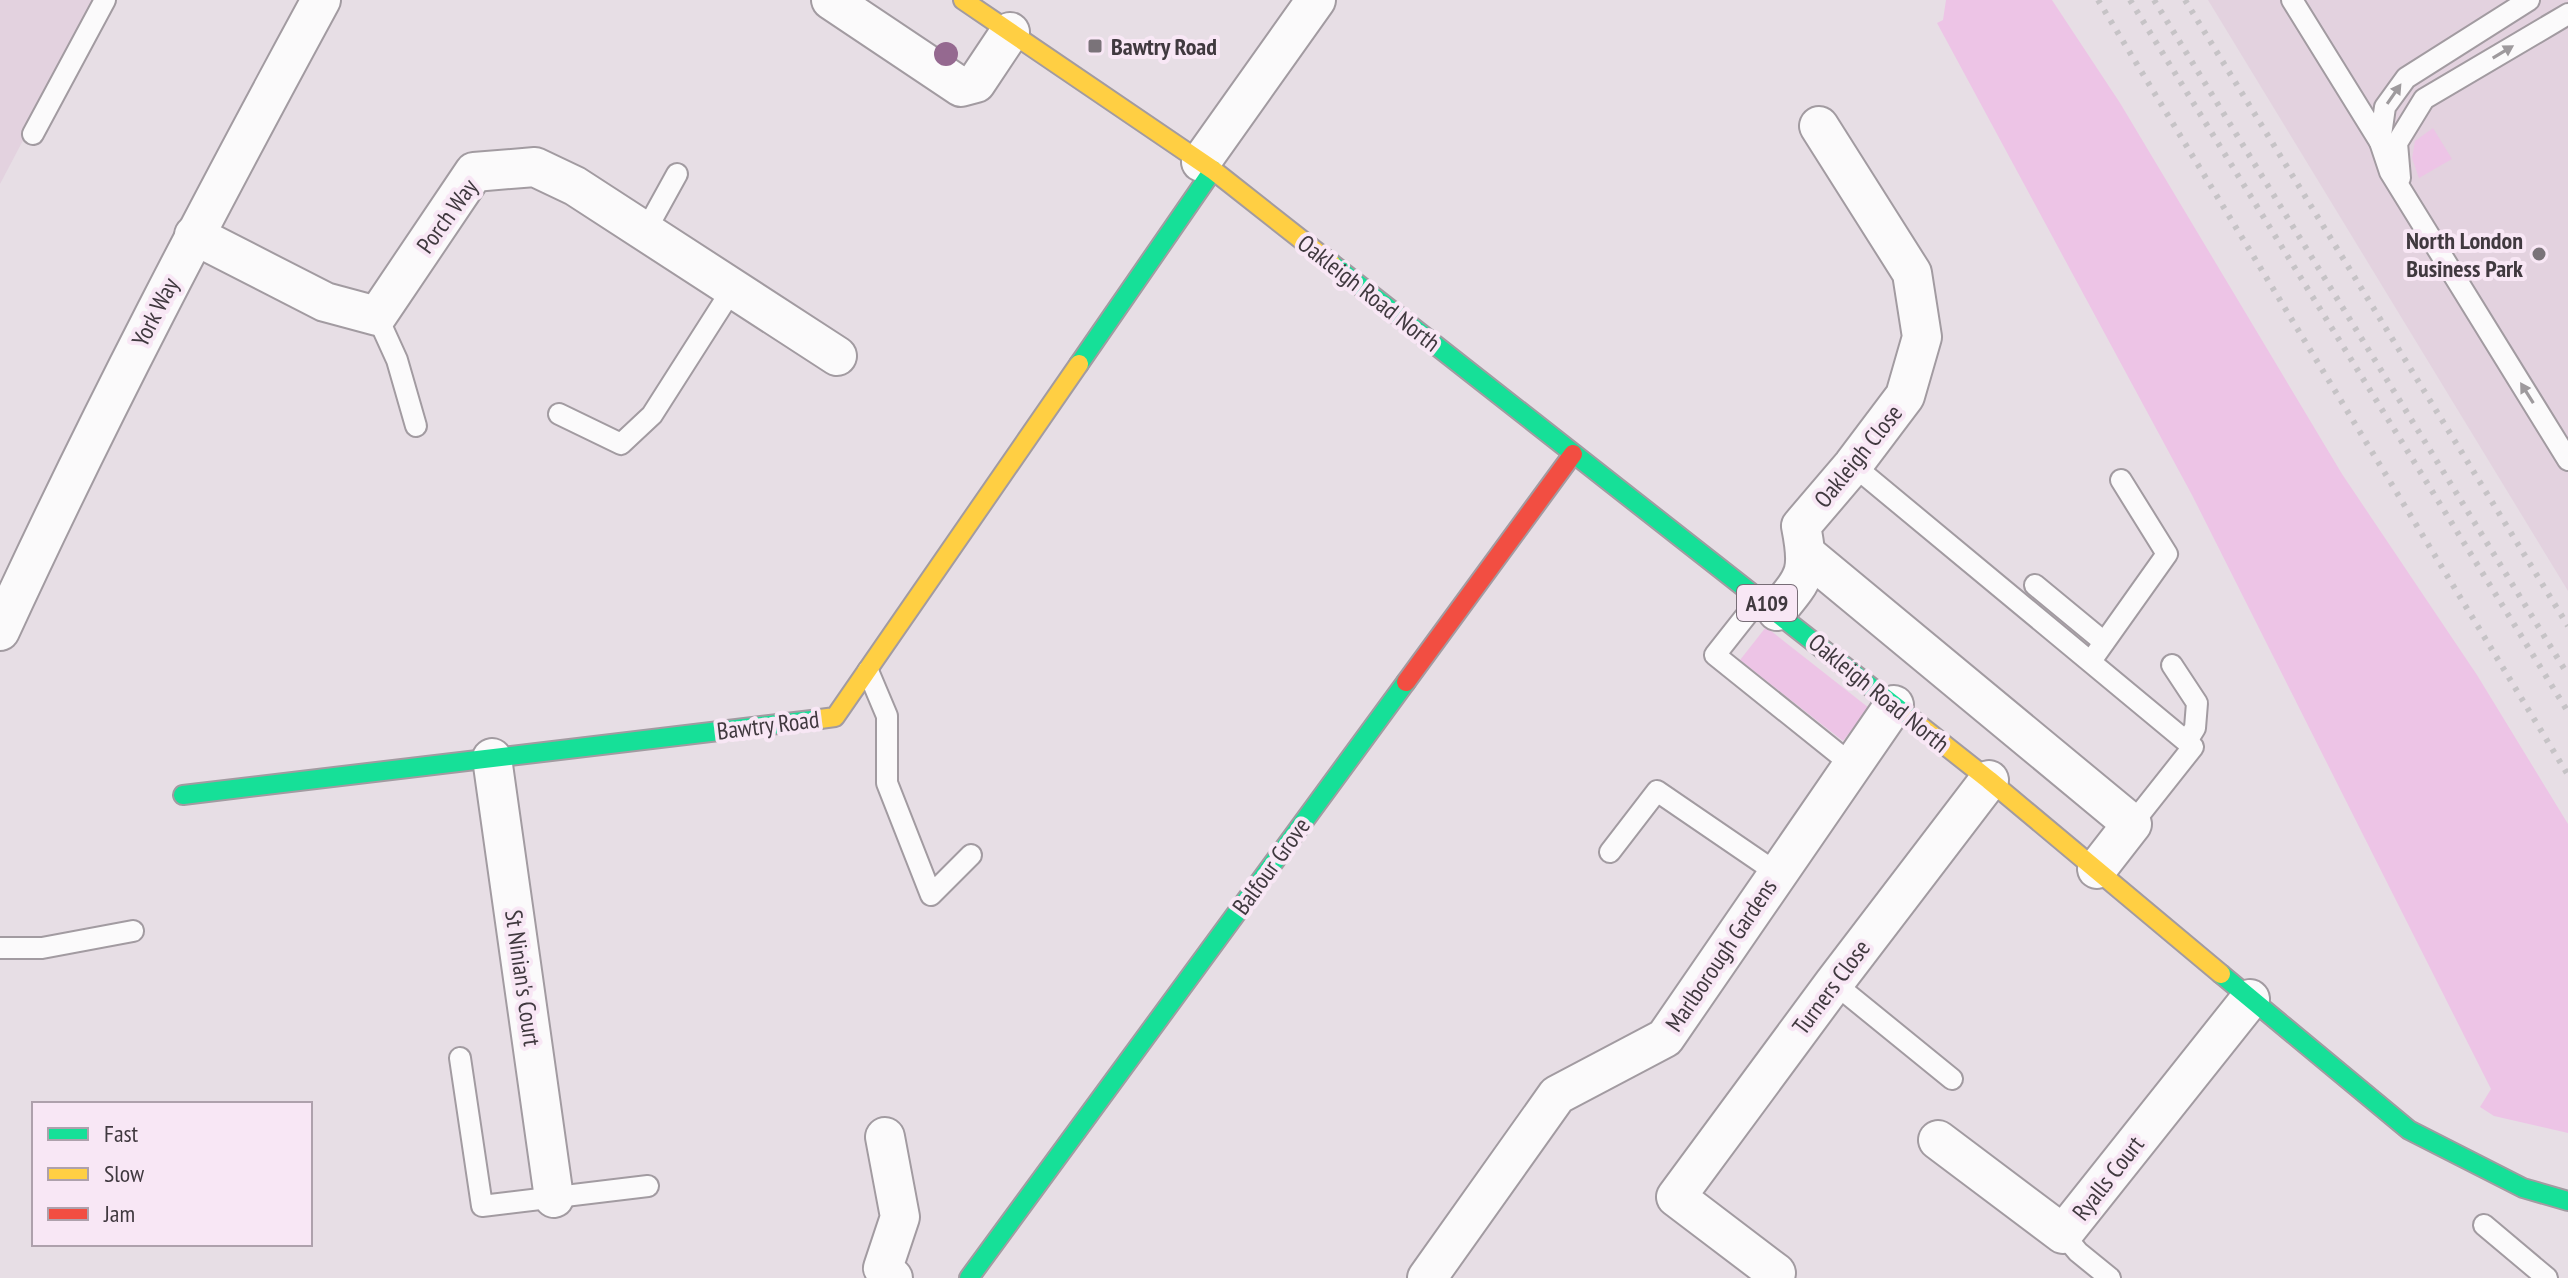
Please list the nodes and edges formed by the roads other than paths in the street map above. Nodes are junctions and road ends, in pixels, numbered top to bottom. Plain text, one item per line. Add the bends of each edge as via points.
1 (105, 0) edge
2 (321, 0) edge
3 (831, 0) edge
4 (963, 0) edge
5 (1316, 0) edge
6 (2292, 0) edge
7 (2529, 0) edge
8 (2568, 14) edge
9 (1010, 32) junction
10 (1819, 126) dead end
11 (33, 134) dead end
12 (2380, 142) junction
13 (1207, 166) junction
14 (677, 174) dead end
15 (2401, 190) junction
16 (645, 232) junction
17 (194, 235) junction
18 (733, 288) junction
19 (377, 316) junction
20 (837, 356) dead end
21 (559, 414) dead end
22 (416, 426) dead end
23 (1573, 454) junction
24 (2568, 460) edge
25 (1853, 465) junction
26 (2121, 480) dead end
27 (1806, 554) junction
28 (2035, 585) dead end
29 (1769, 604) junction
30 (0, 631) edge
31 (2104, 642) junction
32 (2091, 661) junction
33 (2172, 665) dead end
34 (867, 671) junction
35 (1894, 705) junction
36 (2187, 741) junction
37 (492, 758) junction
38 (1851, 764) junction
39 (1989, 780) junction
40 (183, 795) dead end
41 (2132, 824) junction
42 (1610, 852) dead end
43 (971, 855) dead end
44 (2097, 869) junction
45 (1777, 873) junction
46 (133, 931) dead end
47 (0, 948) edge
48 (1834, 983) junction
49 (2250, 999) junction
50 (460, 1058) dead end
51 (1952, 1079) dead end
52 (885, 1137) dead end
53 (1938, 1140) dead end
54 (648, 1186) dead end
55 (554, 1198) junction
56 (2568, 1201) edge
57 (2484, 1225) dead end
58 (2063, 1234) junction
59 (1776, 1273) dead end
60 (893, 1278) edge
61 (969, 1278) edge
62 (1427, 1278) edge
63 (2110, 1278) edge
64 (2547, 1278) edge

1 - 11 lane
2 - 17 street, York Way
3 - 9 street via 961,87 976,83
4 - 9 street, Oakleigh Road North / A109
5 - 13 street
6 - 12 lane
12 -> 7 lane via 2385,107 2406,78
15 -> 8 lane via 2397,143 2424,99
9 - 13 street, Oakleigh Road North / A109
10 - 25 street, Oakleigh Close via 1912,273 1922,337 1905,396
12 - 15 lane
13 - 23 street, Oakleigh Road North / A109
13 - 34 street, Bawtry Road
14 - 16 lane
24 -> 15 lane
16 - 18 street, Porch Way
16 - 19 street, Porch Way via 535,167 474,172
17 - 19 street via 325,302
17 - 30 street, York Way
18 - 20 street, Porch Way
18 - 21 lane via 652,415 621,444
19 - 22 lane via 397,360
23 - 29 street, Oakleigh Road North / A109
23 - 61 street, Balfour Grove
25 - 27 street, Oakleigh Close via 1801,526
25 - 32 lane
26 - 31 lane via 2167,554
27 - 29 street, Oakleigh Close via 1802,580
27 - 41 street
28 - 31 lane
29 - 35 street, Oakleigh Road North / A109
29 - 38 lane via 1715,655
31 - 32 lane
32 - 36 lane
33 - 36 lane via 2197,703 2195,728
34 - 37 street, Bawtry Road via 835,717
34 - 43 lane via 887,716 887,783 931,895
35 - 38 street, Marlborough Gardens
35 - 39 street, Oakleigh Road North / A109
36 - 41 lane via 2193,747
37 - 40 street, Bawtry Road
37 - 55 street, St Ninian's Court
38 - 45 street, Marlborough Gardens
39 - 44 street, Oakleigh Road North / A109
39 - 48 street, Turners Close
41 - 44 street
42 - 45 lane via 1657,791
44 - 49 street, Oakleigh Road North / A109
45 - 62 street, Marlborough Gardens via 1665,1038 1557,1095
46 - 47 lane via 42,948
48 - 51 lane
48 - 59 street, Turners Close via 1676,1197
49 - 56 street, Oakleigh Road North / A109 via 2409,1130 2523,1188
49 - 58 street, Ryalls Court
50 - 55 lane via 482,1206
52 - 60 street via 900,1217 883,1268
53 - 58 street, Ryalls Court
54 - 55 lane
57 - 64 lane
58 - 63 lane

